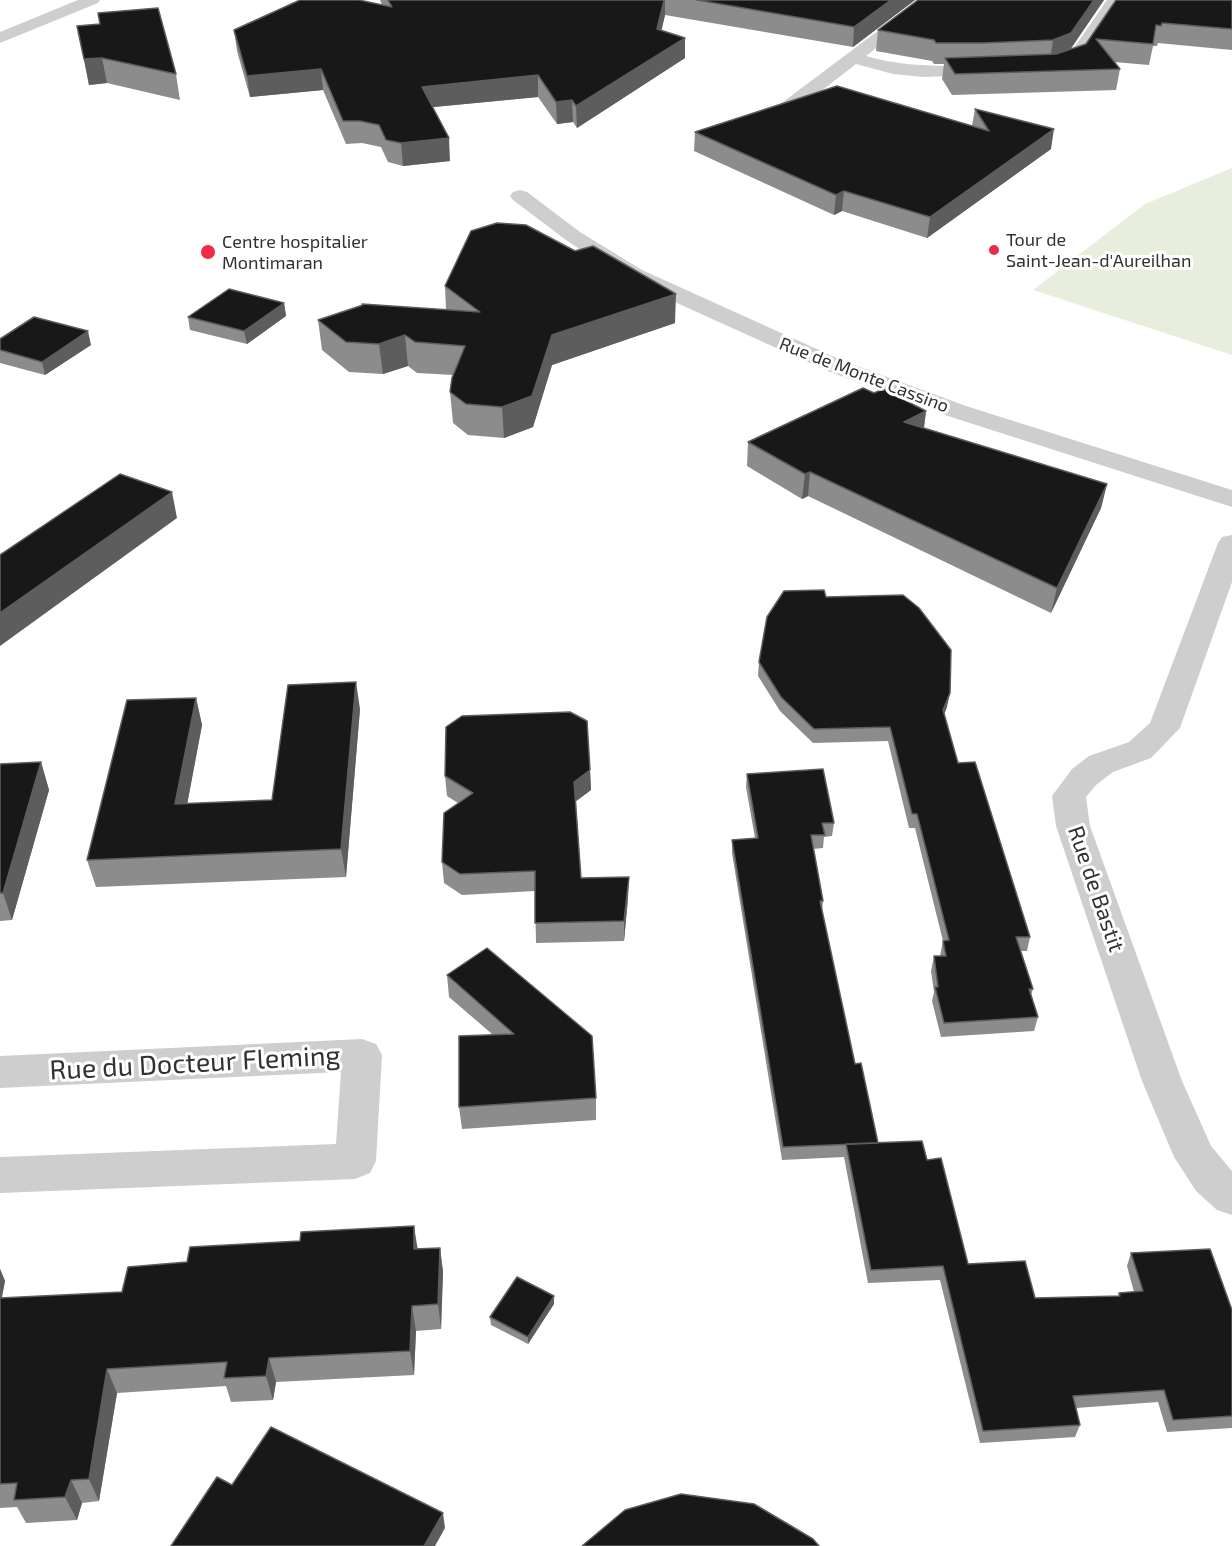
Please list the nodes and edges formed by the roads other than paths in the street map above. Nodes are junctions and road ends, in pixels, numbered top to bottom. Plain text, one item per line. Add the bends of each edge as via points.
1 (67, 0) edge
2 (92, 0) edge
3 (929, 0) edge
4 (1115, 0) edge
5 (0, 27) edge
6 (0, 38) edge
7 (854, 58) junction
8 (1029, 69) edge
9 (1005, 70) edge
10 (782, 112) edge
11 (520, 196) dead end
12 (1232, 499) edge
13 (1232, 543) edge
14 (0, 1072) edge
15 (0, 1175) edge
16 (1232, 1197) edge

1 - 5 street
2 - 6 street
3 - 7 street
4 - 8 street via 1075,59 1052,69
7 - 9 street via 893,69 924,72
7 - 10 street
11 - 12 street, Rue de Monte Cassino via 634,275 833,365 957,411
13 - 16 street, Rue de Bastit via 1164,728 1140,750 1101,764 1069,795 1073,826 1162,1081 1195,1157
14 - 15 street, Rue du Docteur Fleming via 362,1055 355,1161

